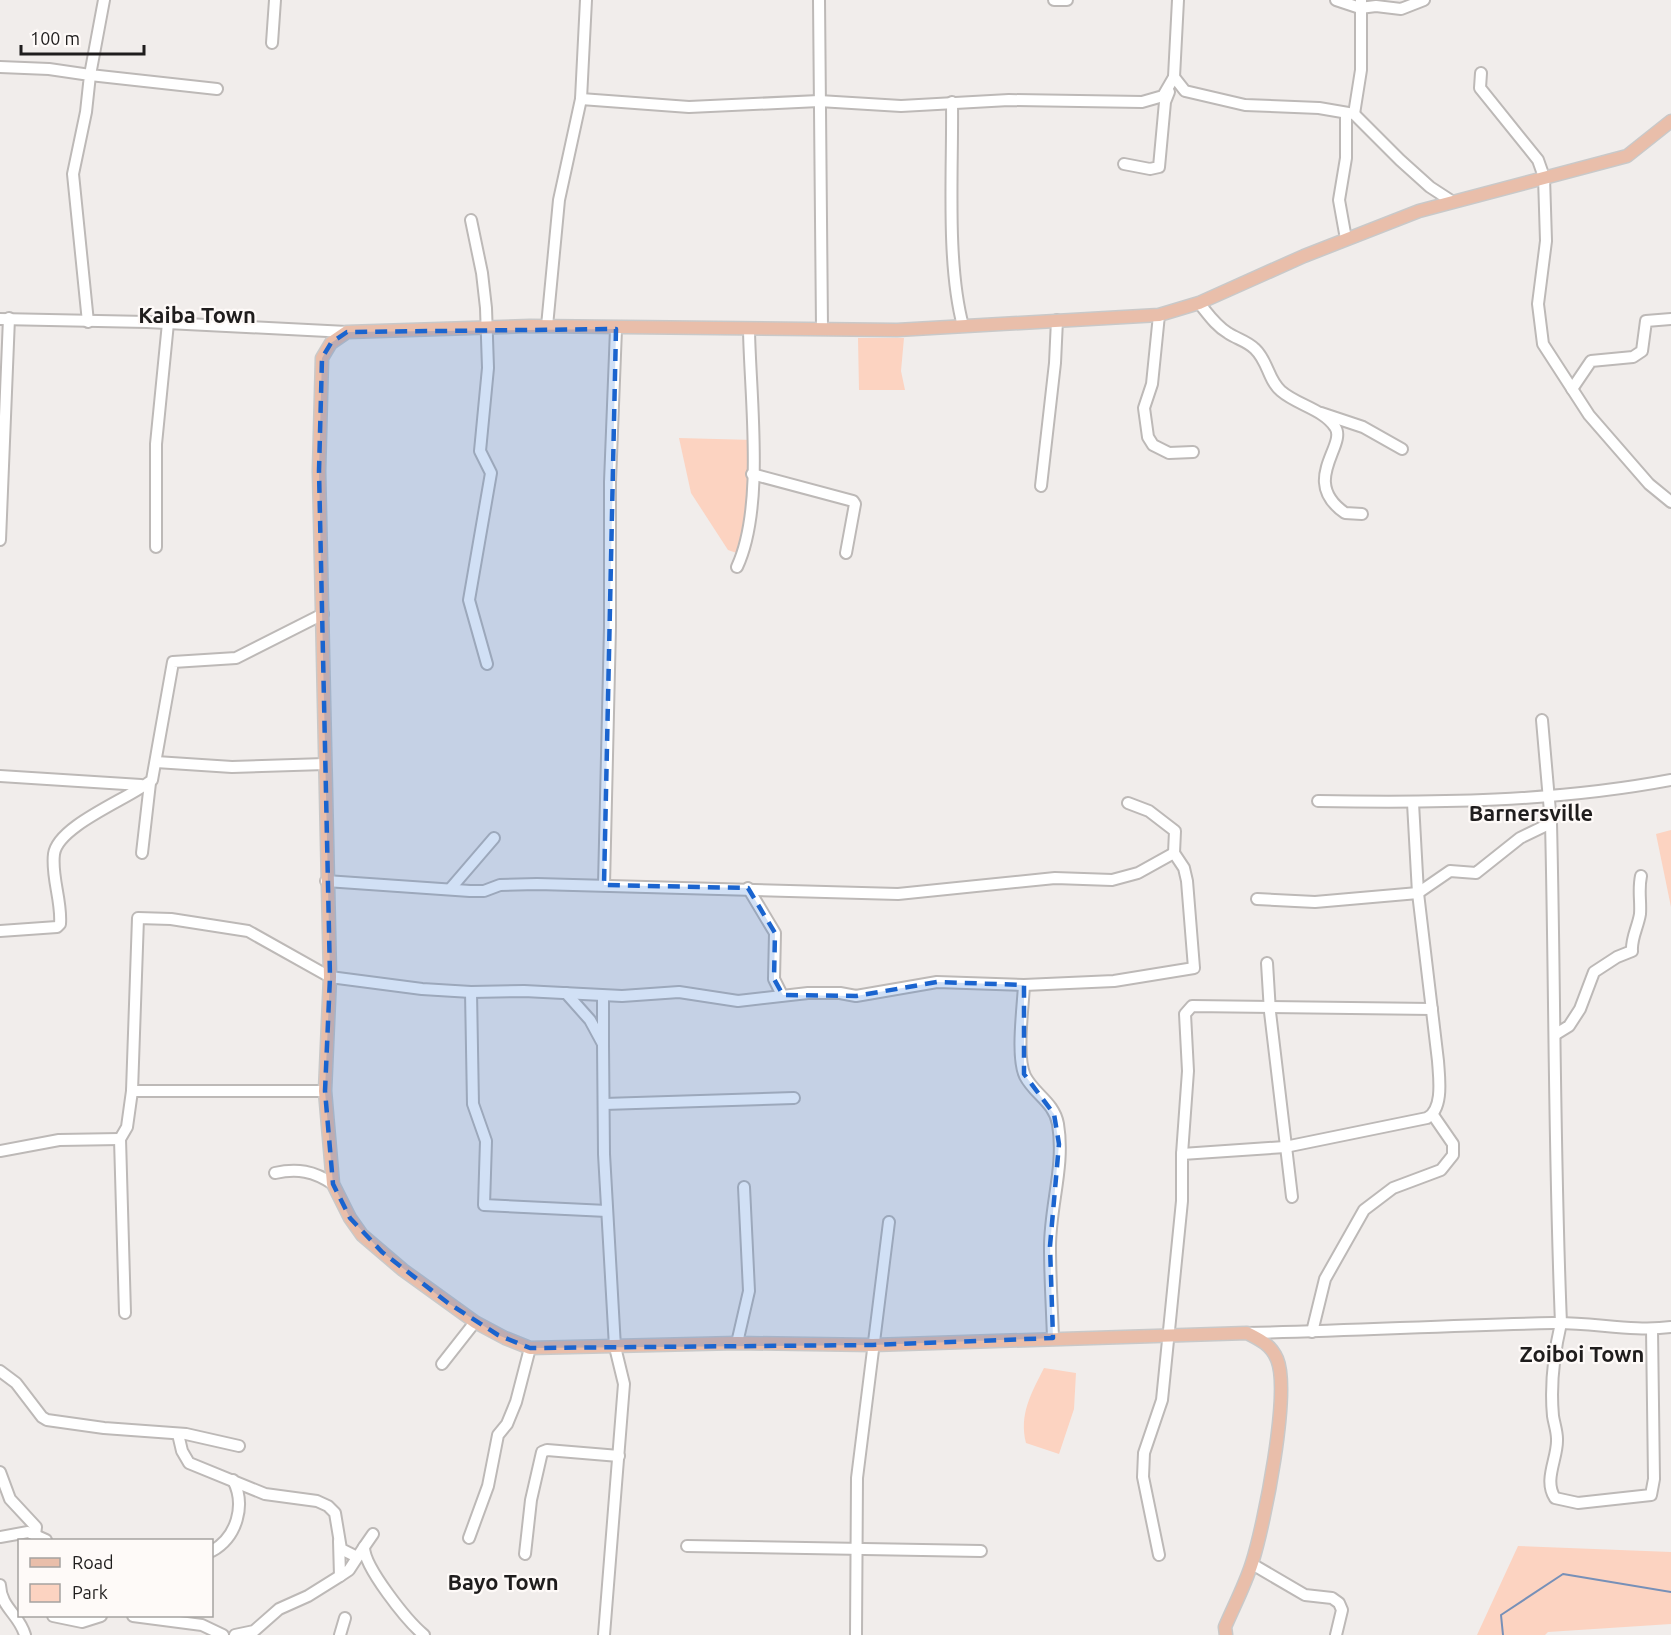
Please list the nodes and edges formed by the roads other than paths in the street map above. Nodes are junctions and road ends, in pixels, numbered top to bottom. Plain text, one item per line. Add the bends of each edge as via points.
1 (104, 0) edge
2 (275, 0) edge
3 (586, 0) edge
4 (819, 0) edge
5 (1054, 0) edge
6 (1067, 0) edge
7 (1178, 0) edge
8 (1336, 0) edge
9 (1424, 0) edge
10 (1361, 4) edge
11 (272, 43) dead end
12 (0, 66) edge
13 (1481, 73) dead end
14 (90, 75) junction
15 (1174, 78) junction
16 (217, 89) dead end
17 (581, 99) junction
18 (819, 101) junction
19 (952, 102) junction
20 (1350, 114) junction
21 (1671, 121) edge
22 (1124, 164) dead end
23 (1544, 177) junction
24 (1453, 202) junction
25 (471, 220) dead end
26 (1346, 239) junction
27 (1199, 303) junction
28 (1159, 315) junction
29 (4, 319) edge
30 (1671, 319) edge
31 (1057, 320) junction
32 (88, 322) junction
33 (168, 323) junction
34 (547, 326) junction
35 (963, 326) junction
36 (487, 328) junction
37 (616, 328) junction
38 (822, 328) junction
39 (749, 330) junction
40 (347, 332) junction
41 (1572, 388) junction
42 (1318, 412) junction
43 (1402, 449) dead end
44 (1193, 452) dead end
45 (752, 474) junction
46 (1041, 486) dead end
47 (1671, 502) edge
48 (1362, 514) dead end
49 (0, 540) edge
50 (156, 547) dead end
51 (846, 553) dead end
52 (737, 567) dead end
53 (323, 614) junction
54 (487, 664) dead end
55 (1542, 720) dead end
56 (156, 762) junction
57 (325, 764) junction
58 (0, 776) edge
59 (1671, 780) edge
60 (146, 784) junction
61 (1550, 797) junction
62 (1318, 801) dead end
63 (1128, 803) dead end
64 (1413, 803) junction
65 (1551, 823) junction
66 (494, 838) dead end
67 (142, 853) dead end
68 (1174, 853) junction
69 (1641, 876) dead end
70 (326, 881) junction
71 (604, 885) junction
72 (451, 888) junction
73 (748, 888) junction
74 (1418, 893) junction
75 (1257, 899) dead end
76 (0, 931) edge
77 (1267, 963) dead end
78 (330, 977) junction
79 (1024, 985) junction
80 (471, 992) junction
81 (566, 993) junction
82 (782, 995) junction
83 (603, 996) junction
84 (1270, 1009) junction
85 (1432, 1010) junction
86 (1556, 1034) junction
87 (603, 1044) junction
88 (132, 1091) junction
89 (326, 1091) junction
90 (794, 1098) dead end
91 (604, 1104) junction
92 (1433, 1114) junction
93 (120, 1139) junction
94 (1285, 1147) junction
95 (0, 1151) edge
96 (1182, 1154) junction
97 (275, 1173) dead end
98 (333, 1184) junction
99 (744, 1187) dead end
100 (1293, 1197) dead end
101 (607, 1211) junction
102 (889, 1222) dead end
103 (125, 1313) dead end
104 (475, 1322) junction
105 (1561, 1323) junction
106 (1671, 1327) edge
107 (1652, 1329) junction
108 (1312, 1332) junction
109 (1170, 1334) junction
110 (1248, 1334) junction
111 (1053, 1338) junction
112 (737, 1343) junction
113 (873, 1346) junction
114 (615, 1347) junction
115 (530, 1348) junction
116 (442, 1364) dead end
117 (0, 1371) edge
118 (178, 1434) junction
119 (239, 1446) dead end
120 (619, 1456) junction
121 (0, 1472) edge
122 (232, 1480) junction
123 (373, 1534) dead end
124 (35, 1535) junction
125 (0, 1537) edge
126 (44, 1539) edge
127 (469, 1539) dead end
128 (339, 1541) junction
129 (364, 1546) junction
130 (687, 1546) dead end
131 (857, 1548) junction
132 (213, 1550) edge
133 (981, 1551) dead end
134 (525, 1554) dead end
135 (1160, 1555) dead end
136 (357, 1557) junction
137 (1252, 1564) junction
138 (340, 1576) junction
139 (0, 1585) edge
140 (14, 1609) edge
141 (18, 1617) edge
142 (58, 1617) edge
143 (98, 1617) edge
144 (160, 1617) edge
145 (345, 1618) dead end
146 (25, 1635) edge
147 (223, 1635) edge
148 (235, 1635) edge
149 (340, 1635) edge
150 (424, 1635) edge
151 (604, 1635) edge
152 (856, 1635) edge
153 (1226, 1635) edge
154 (1336, 1635) edge

1 - 14 street
2 - 11 street
3 - 17 street
4 - 18 street
5 - 6 street
7 - 15 street
8 - 10 street
9 - 10 street via 1401,9
10 - 20 street via 1361,70
12 - 14 street
13 - 23 street via 1480,88 1538,160
14 - 16 street
14 - 32 street via 73,174
15 - 19 street via 1163,96 1142,102
15 - 20 street via 1185,91 1245,105 1319,108
15 - 22 street via 1165,102 1159,167 1150,170
17 - 18 street via 689,107
17 - 34 street via 559,200
18 - 19 street via 901,106
18 - 38 street
19 - 35 street via 955,270
20 - 24 street via 1430,187
20 - 26 street via 1339,200
21 - 23 main road via 1627,156
23 - 24 main road
23 - 41 street via 1546,241 1538,304 1540,326 1543,344
24 - 26 main road
25 - 36 street via 482,273
26 - 27 main road
27 - 28 main road
27 - 42 street via 1220,328 1255,349 1274,385
28 - 31 main road
28 - 44 street via 1152,384 1144,408 1148,437 1153,445 1169,453
29 - 32 street
29 - 49 street
30 - 41 street via 1646,321 1642,351 1633,357 1591,361
31 - 35 main road
31 - 46 street
32 - 33 street
33 - 40 street
33 - 50 street via 156,444
34 - 36 main road
34 - 37 main road
35 - 38 main road via 897,330
36 - 40 main road
36 - 54 street via 488,368 480,451 491,473 469,600
37 - 39 main road
37 - 71 street
38 - 39 main road
39 - 45 street
40 - 53 main road via 331,343 322,358 319,471
41 - 47 street via 1617,449
42 - 43 street via 1363,427
42 - 48 street via 1336,427 1338,438 1324,474 1329,495 1345,513
45 - 51 street via 853,501
45 - 52 street via 750,529
53 - 56 street via 236,658 173,662
53 - 57 main road
55 - 61 street
56 - 57 street via 232,767
56 - 60 street
57 - 70 main road
58 - 60 street
59 - 61 street
60 - 67 street
60 - 76 street via 83,820 55,850 60,924
61 - 64 street
61 - 65 street
62 - 64 street
63 - 68 street via 1149,811 1175,831
64 - 74 street
65 - 74 street via 1520,838 1476,873 1450,872
65 - 86 street
66 - 72 street
68 - 73 street via 1138,873 1112,880 1055,878 897,894
68 - 79 street via 1187,881 1194,968 1114,981
69 - 86 street via 1637,891 1640,913 1632,951 1594,972 1580,1009 1569,1026
70 - 72 street
70 - 78 main road
71 - 72 street via 500,885 484,891
71 - 73 street
73 - 82 street via 775,933 774,980
74 - 75 street via 1315,902
74 - 85 street
77 - 84 street
78 - 80 street
78 - 88 street via 248,930 138,918
78 - 89 main road
79 - 82 street via 938,982 856,996
79 - 111 street via 1024,1074 1054,1114 1059,1144 1061,1169 1050,1246
80 - 81 street
80 - 101 street via 473,1104 486,1141 484,1205
81 - 83 street
81 - 87 street via 590,1020
82 - 83 street via 738,1001 679,992
83 - 87 street
84 - 85 street
84 - 94 street
84 - 96 street via 1187,1009 1188,1071
85 - 92 street via 1439,1084
86 - 105 street via 1554,1129
87 - 91 street
88 - 89 street
88 - 93 street via 127,1126
89 - 98 main road
90 - 91 street
91 - 101 street
92 - 94 street
92 - 108 street via 1453,1144 1453,1155 1441,1170 1393,1188 1364,1210 1325,1279
93 - 95 street via 59,1140
93 - 103 street
94 - 96 street
94 - 100 street
96 - 109 street via 1182,1201
97 - 98 street via 296,1169
98 - 104 main road via 362,1235
99 - 112 street via 749,1291
101 - 114 street
102 - 113 street
104 - 115 main road
104 - 116 street
105 - 107 street
105 - 107 street via 1552,1389 1557,1440 1550,1477 1551,1493 1562,1502 1651,1495
105 - 108 street
106 - 107 street
108 - 110 street
109 - 110 main road
109 - 111 main road
109 - 135 street via 1162,1400 1144,1453 1143,1477
110 - 137 main road via 1266,1342 1282,1376 1269,1491
111 - 113 main road
112 - 113 main road
112 - 114 main road
113 - 131 street via 857,1478
114 - 115 main road
114 - 120 street via 624,1384
115 - 127 street via 516,1402 498,1435 488,1486
117 - 118 street via 16,1383 47,1420
118 - 119 street
118 - 122 street via 189,1463
120 - 134 street via 542,1452
120 - 151 street
121 - 124 street via 6,1492 36,1527
122 - 128 street via 265,1494 328,1506 335,1513
122 - 132 street via 239,1493 234,1528 230,1538
123 - 129 street
124 - 125 street via 28,1532
124 - 126 street
128 - 136 street via 341,1549
128 - 138 street
129 - 136 street
129 - 150 street via 367,1562 392,1599
130 - 131 street
131 - 133 street
131 - 152 street
136 - 138 street
137 - 153 main road via 1225,1627
137 - 154 street via 1305,1595 1332,1598 1339,1603 1342,1610
138 - 148 street via 279,1609 254,1631
139 - 140 street via 0,1598
141 - 146 street
142 - 143 street via 82,1622
144 - 147 street via 202,1625
145 - 149 street

